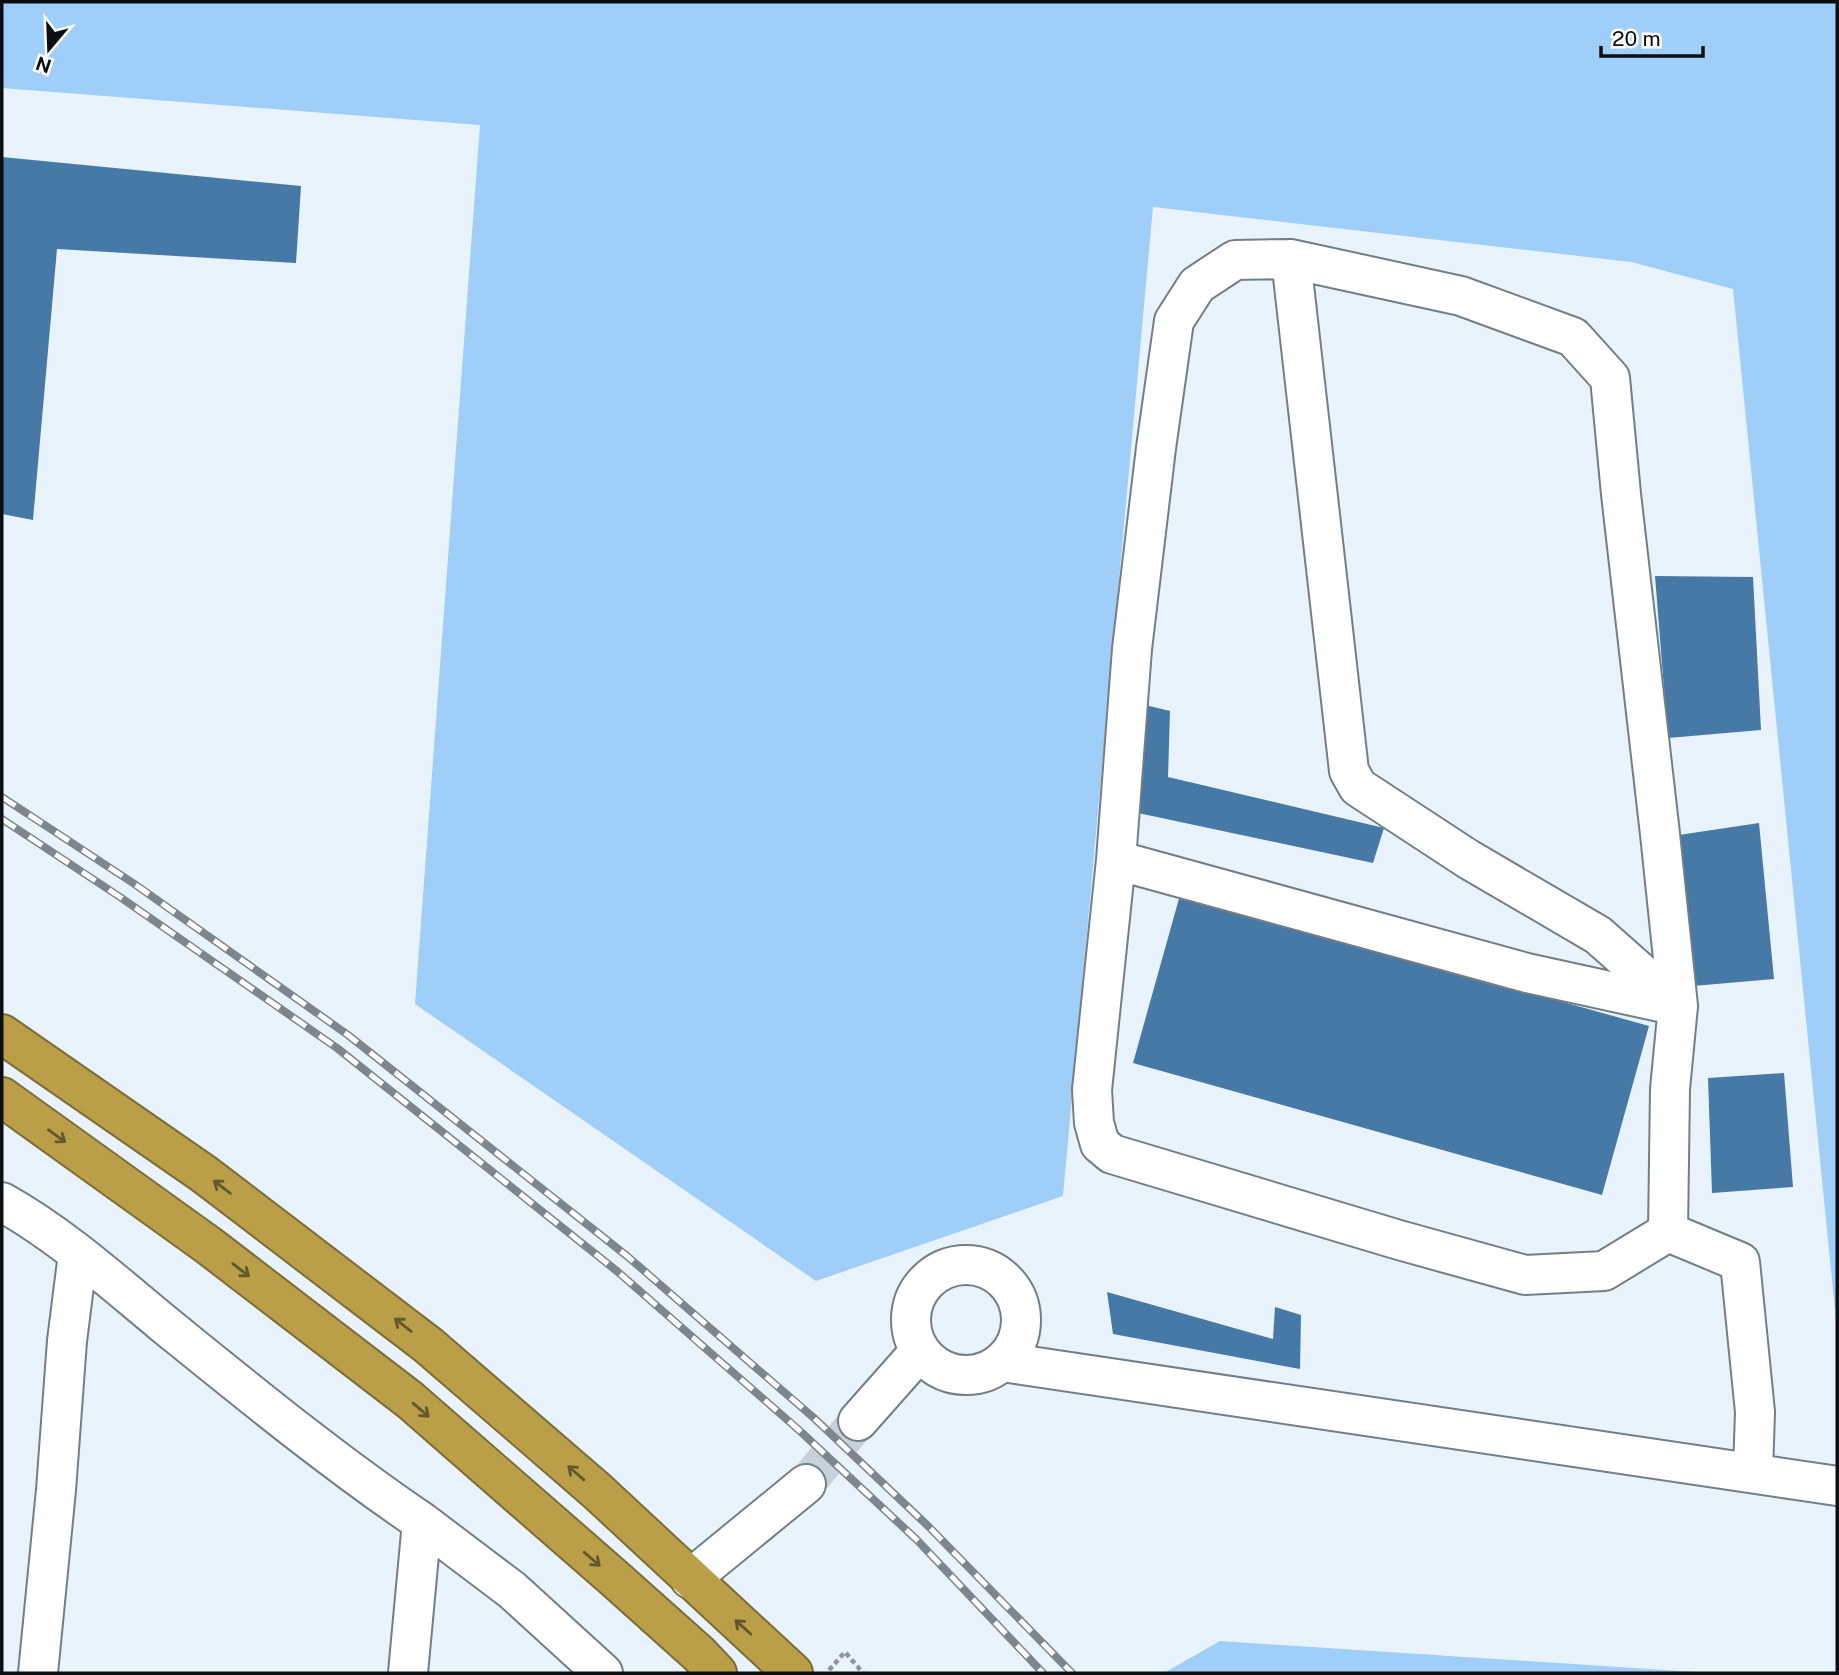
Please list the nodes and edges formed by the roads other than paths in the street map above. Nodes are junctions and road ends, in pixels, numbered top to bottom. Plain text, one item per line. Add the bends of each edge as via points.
1 (1292, 259) junction
2 (1116, 860) junction
3 (1678, 1006) junction
4 (2, 1034) edge
5 (2, 1097) edge
6 (2, 1202) edge
7 (1668, 1232) junction
8 (78, 1254) junction
9 (920, 1351) junction
10 (1002, 1362) junction
11 (858, 1422) tunnel mouth
12 (1753, 1472) junction
13 (806, 1484) tunnel mouth
14 (1837, 1486) edge
15 (422, 1522) junction
16 (690, 1579) junction
17 (38, 1673) edge
18 (408, 1673) edge
19 (603, 1673) edge
20 (717, 1673) edge
21 (793, 1673) edge

1 - 2 street via 1235,260 1197,285 1174,321 1132,649
1 - 3 street via 1349,771 1358,787 1598,936
1 - 3 street via 1461,296 1573,338 1610,377
2 - 3 street via 1527,973
2 - 7 street via 1092,1090 1100,1144 1112,1154 1525,1275 1604,1271
3 - 7 street via 1670,1089
16 -> 4 highway via 597,1491 428,1345 204,1174
5 -> 20 highway via 208,1245 410,1400
6 - 8 street
7 - 12 street via 1740,1262 1755,1412
8 - 15 street via 267,1407
8 - 17 street
9 - 10 street via 950,1373 968,1376 987,1372
9 - 10 street via 910,1316 924,1283 938,1272 973,1265 1005,1281 1016,1296 1020,1331
9 - 11 street
10 - 12 street
12 - 14 street
13 - 16 street
15 - 18 street
15 - 19 street via 512,1590
21 -> 16 highway

